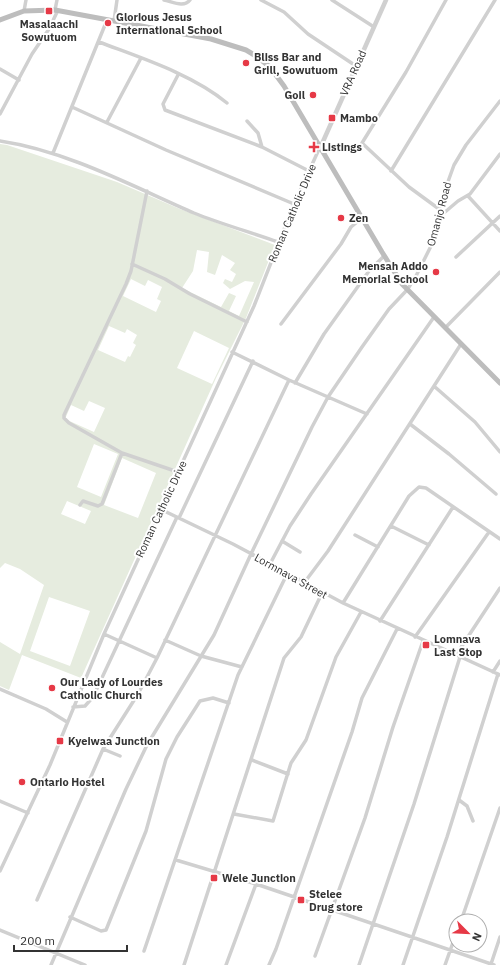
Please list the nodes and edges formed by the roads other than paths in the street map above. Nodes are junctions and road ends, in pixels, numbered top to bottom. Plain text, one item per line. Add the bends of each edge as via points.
1 (26, 0) edge
2 (57, 0) edge
3 (117, 0) edge
4 (164, 0) edge
5 (190, 0) edge
6 (261, 0) edge
7 (332, 0) edge
8 (386, 0) edge
9 (446, 0) edge
10 (495, 0) edge
11 (56, 10) junction
12 (24, 11) junction
13 (0, 20) edge
14 (107, 20) junction
15 (114, 21) junction
16 (374, 27) junction
17 (98, 42) junction
18 (141, 58) junction
19 (356, 66) junction
20 (0, 70) edge
21 (178, 75) junction
22 (19, 80) junction
23 (500, 101) edge
24 (228, 103) dead end
25 (72, 106) junction
26 (0, 114) edge
27 (247, 121) dead end
28 (107, 122) junction
29 (0, 141) edge
30 (321, 146) junction
31 (262, 147) junction
32 (53, 154) junction
33 (500, 154) edge
34 (309, 171) junction
35 (391, 171) junction
36 (147, 191) junction
37 (468, 196) junction
38 (294, 204) junction
39 (439, 209) junction
40 (500, 216) edge
41 (362, 218) junction
42 (437, 218) junction
43 (492, 223) junction
44 (500, 231) edge
45 (278, 242) junction
46 (384, 256) junction
47 (456, 258) dead end
48 (132, 264) junction
49 (500, 272) edge
50 (407, 290) junction
51 (434, 317) junction
52 (247, 322) junction
53 (281, 324) dead end
54 (444, 328) junction
55 (461, 344) junction
56 (232, 352) junction
57 (253, 362) junction
58 (289, 380) junction
59 (295, 383) junction
60 (500, 383) edge
61 (435, 387) junction
62 (328, 397) junction
63 (367, 414) junction
64 (410, 424) junction
65 (500, 452) edge
66 (122, 453) junction
67 (178, 472) junction
68 (496, 494) dead end
69 (80, 505) dead end
70 (453, 507) junction
71 (160, 509) junction
72 (178, 517) junction
73 (391, 526) junction
74 (489, 532) junction
75 (214, 534) junction
76 (355, 535) dead end
77 (500, 540) edge
78 (282, 541) junction
79 (429, 545) junction
80 (378, 547) junction
81 (300, 552) dead end
82 (251, 554) junction
83 (270, 564) junction
84 (287, 574) junction
85 (304, 583) junction
86 (500, 588) edge
87 (322, 593) junction
88 (343, 603) junction
89 (361, 612) junction
90 (380, 621) junction
91 (397, 629) junction
92 (104, 634) junction
93 (416, 637) junction
94 (165, 640) junction
95 (118, 641) junction
96 (423, 641) junction
97 (201, 656) junction
98 (458, 656) junction
99 (157, 658) junction
100 (500, 661) edge
101 (242, 666) junction
102 (493, 672) junction
103 (499, 675) edge
104 (0, 689) edge
105 (229, 703) junction
106 (73, 707) junction
107 (67, 722) junction
108 (103, 749) junction
109 (120, 756) dead end
110 (252, 760) junction
111 (288, 774) junction
112 (458, 800) junction
113 (0, 801) edge
114 (500, 808) edge
115 (28, 813) junction
116 (234, 814) junction
117 (473, 821) dead end
118 (176, 860) junction
119 (0, 871) edge
120 (215, 872) junction
121 (256, 884) junction
122 (294, 897) junction
123 (37, 900) dead end
124 (332, 910) junction
125 (464, 913) edge
126 (70, 917) junction
127 (374, 924) junction
128 (1, 932) edge
129 (413, 937) junction
130 (500, 937) edge
131 (448, 948) edge
132 (144, 951) dead end
133 (55, 953) junction
134 (450, 953) edge
135 (462, 953) edge
136 (315, 956) dead end
137 (492, 964) edge
138 (51, 965) edge
139 (85, 965) edge
140 (184, 965) edge
141 (226, 965) edge
142 (268, 965) edge
143 (359, 965) edge
144 (403, 965) edge
145 (445, 965) edge

1 - 12 street
2 - 11 street
3 - 15 street
4 - 5 street via 181,4 186,4
6 - 19 street via 284,12 308,34
7 - 16 street
8 - 16 street, VRA Road
9 - 35 street via 406,72 362,142 370,153
10 - 35 street
11 - 12 main road
11 - 14 main road
11 - 22 street via 49,29
12 - 13 main road
14 - 15 main road
14 - 17 street
15 - 30 main road via 211,39 246,50 275,73
16 - 19 street, VRA Road
17 - 18 street
17 - 25 street
18 - 21 street
18 - 28 street
19 - 30 street, VRA Road
20 - 22 street
21 - 24 street via 209,89
21 - 31 street via 163,104 166,110
22 - 26 street
23 - 39 street, Omanjo Road via 458,156
25 - 28 street
25 - 32 street
27 - 31 street via 258,132
28 - 38 street
29 - 32 street
30 - 34 street, Roman Catholic Drive
30 - 41 main road
31 - 34 street
32 - 36 street
33 - 37 street
34 - 38 street, Roman Catholic Drive
35 - 39 street
36 - 45 street via 195,213
36 - 48 street
37 - 42 street
37 - 43 street
38 - 45 street, Roman Catholic Drive
39 - 42 street, Omanjo Road
40 - 43 street
41 - 46 main road
41 - 53 street via 349,230
42 - 50 street, Omanjo Road via 432,244
43 - 44 street
43 - 47 street
45 - 52 street, Roman Catholic Drive
46 - 50 main road
46 - 59 street via 369,271 324,334
48 - 52 street
48 - 66 street via 126,284 64,415 69,423
49 - 54 street
50 - 51 main road
50 - 62 street, Omanjo Road via 389,309
51 - 54 main road
51 - 63 street
52 - 56 street, Roman Catholic Drive
54 - 55 main road
55 - 60 main road
55 - 61 street
56 - 57 street
56 - 67 street, Roman Catholic Drive
57 - 58 street
57 - 72 street
58 - 59 street
58 - 75 street
59 - 62 street
61 - 64 street
61 - 65 street via 475,422
62 - 63 street
62 - 82 street, Omanjo Road
63 - 78 street via 310,494
64 - 68 street
64 - 85 street via 328,551
66 - 67 street
66 - 69 street via 102,504 98,506 83,501
67 - 71 street, Roman Catholic Drive
70 - 73 street via 426,488 419,487 409,496
70 - 74 street
70 - 79 street
71 - 72 street, Lormnava Street
71 - 92 street, Roman Catholic Drive
72 - 75 street, Lormnava Street
72 - 95 street
73 - 79 street
73 - 80 street
74 - 77 street
74 - 93 street
75 - 82 street, Lormnava Street
75 - 94 street
76 - 80 street
78 - 81 street
78 - 83 street
79 - 90 street
80 - 88 street
82 - 83 street, Lormnava Street
82 - 97 street, Omanjo Road via 214,635
83 - 84 street, Lormnava Street
84 - 85 street, Lormnava Street
84 - 101 street
85 - 87 street, Lormnava Street
86 - 98 street
87 - 88 street, Lormnava Street
87 - 110 street via 301,637 284,658
88 - 89 street, Lormnava Street
89 - 90 street, Lormnava Street
89 - 111 street via 336,657 306,740 293,758
90 - 91 street, Lormnava Street
91 - 93 street, Lormnava Street
91 - 122 street via 360,703
92 - 95 street
92 - 106 street, Roman Catholic Drive
93 - 96 street, Lormnava Street
94 - 97 street
94 - 99 street
95 - 99 street
95 - 106 street via 89,704
96 - 98 street, Lormnava Street
96 - 124 street
97 - 101 street
97 - 126 street, Omanjo Road via 141,757
98 - 102 street, Lormnava Street
98 - 127 street via 414,804
99 - 108 street via 138,694
100 - 102 street
101 - 105 street
102 - 103 street, Lormnava Street
103 - 112 street
104 - 107 street via 46,709
105 - 118 street
105 - 126 street via 213,698 200,701 174,742 164,765 146,831 106,930 101,931
106 - 107 street, Roman Catholic Drive
107 - 115 street, Roman Catholic Drive
108 - 109 street
108 - 123 street
110 - 111 street
110 - 116 street
111 - 116 street via 273,821
112 - 117 street via 467,806
112 - 129 street
113 - 115 street
114 - 125 street
115 - 119 street, Roman Catholic Drive
116 - 120 street
118 - 120 street
118 - 132 street
120 - 121 street
120 - 140 street
121 - 122 street
121 - 141 street
122 - 124 street
122 - 142 street
124 - 127 street
124 - 136 street
126 - 133 street, Omanjo Road
127 - 129 street
127 - 143 street
128 - 133 street
129 - 131 street
129 - 144 street
130 - 137 street
133 - 138 street, Omanjo Road
133 - 139 street
134 - 145 street
135 - 137 street

